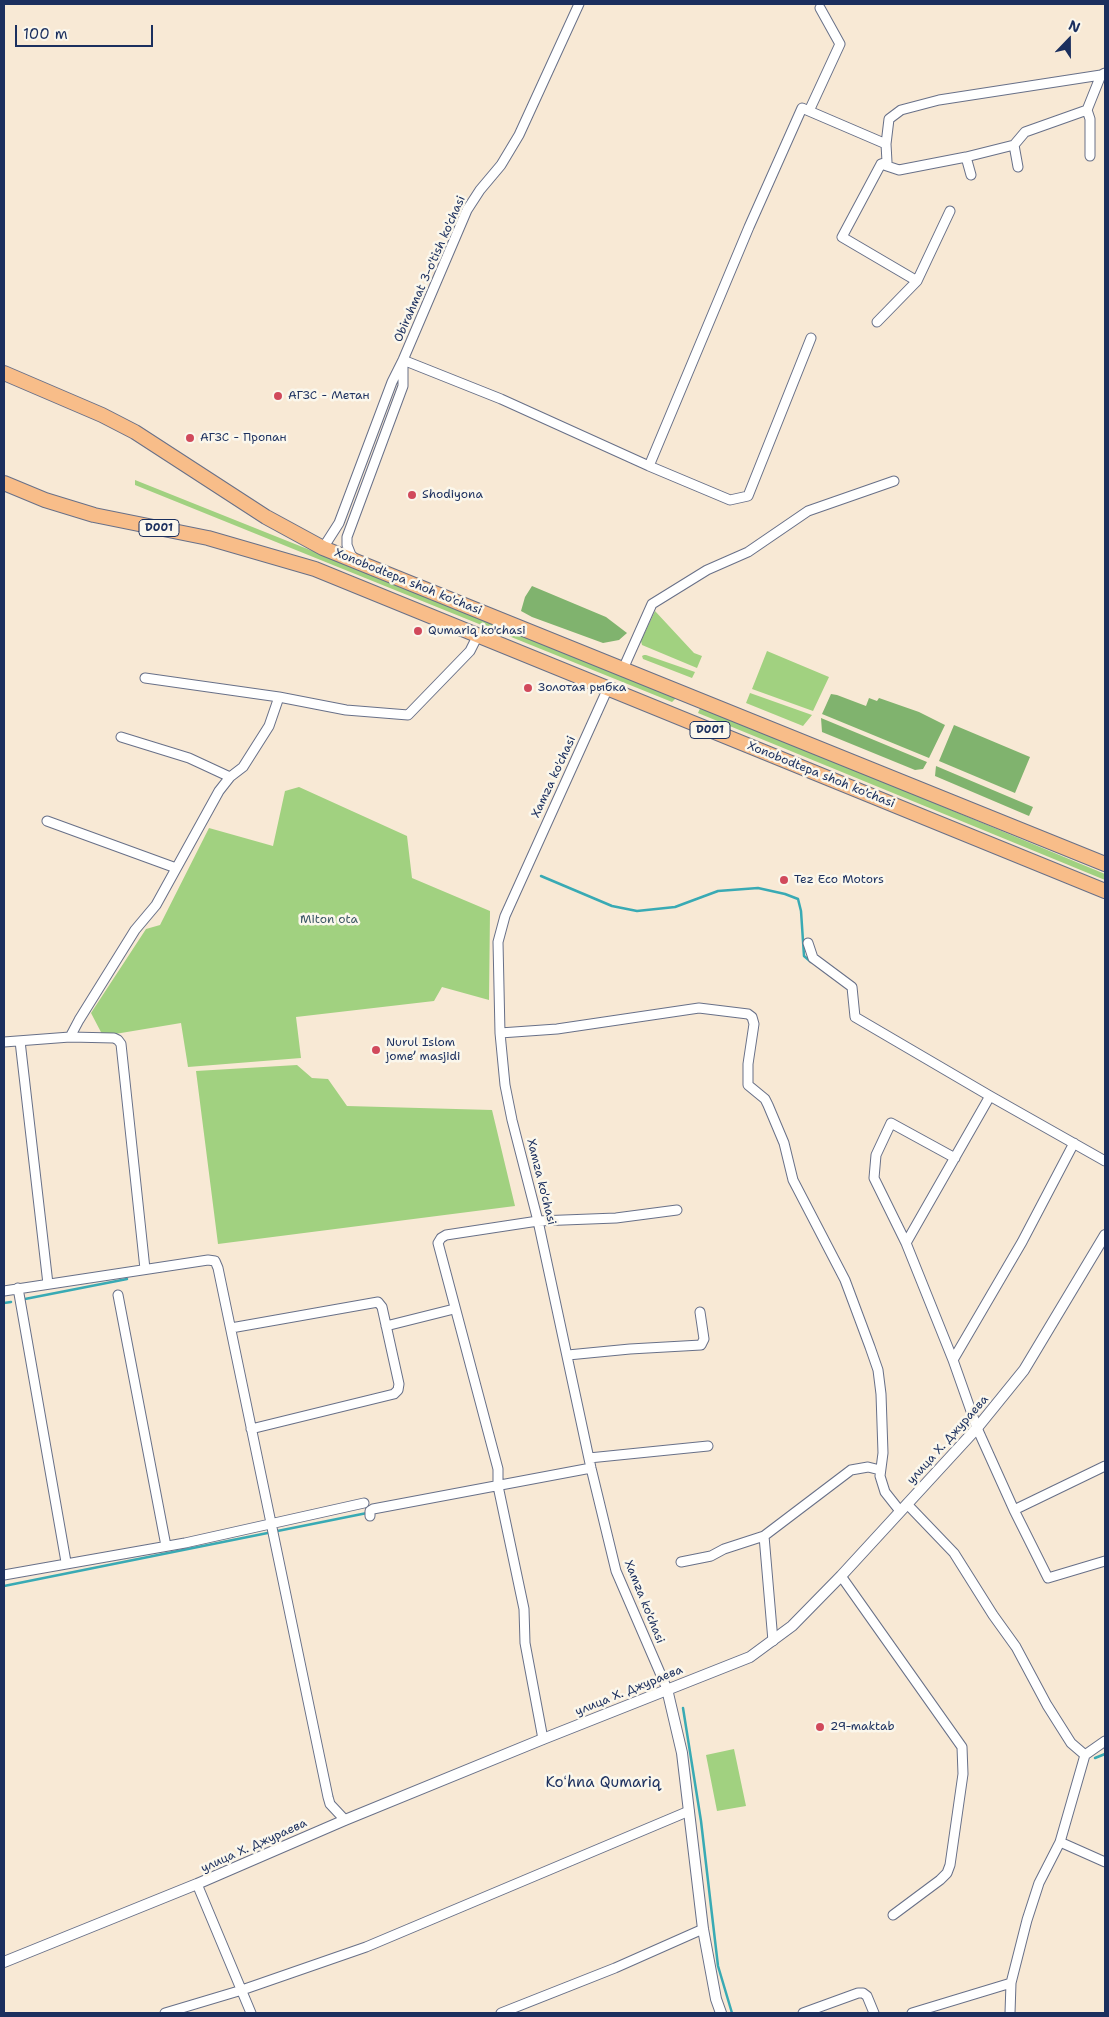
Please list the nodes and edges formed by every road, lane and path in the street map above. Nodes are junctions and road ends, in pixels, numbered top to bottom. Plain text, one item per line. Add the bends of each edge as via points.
1 (578, 4) edge
2 (820, 8) dead end
3 (1103, 74) edge
4 (1087, 110) junction
5 (810, 111) junction
6 (886, 144) junction
7 (1014, 145) junction
8 (1090, 156) dead end
9 (966, 157) junction
10 (880, 164) junction
11 (1018, 167) dead end
12 (971, 175) dead end
13 (950, 211) dead end
14 (917, 281) junction
15 (877, 322) dead end
16 (811, 338) dead end
17 (403, 360) junction
18 (4, 373) edge
19 (649, 466) junction
20 (894, 481) dead end
21 (4, 483) edge
22 (323, 548) junction
23 (359, 562) junction
24 (478, 635) junction
25 (623, 669) junction
26 (145, 678) dead end
27 (608, 688) junction
28 (683, 693) junction
29 (279, 697) junction
30 (674, 715) junction
31 (121, 737) dead end
32 (230, 777) junction
33 (47, 821) dead end
34 (1105, 864) edge
35 (176, 868) junction
36 (1105, 891) edge
37 (808, 943) dead end
38 (500, 1033) junction
39 (70, 1037) junction
40 (20, 1041) junction
41 (4, 1042) edge
42 (990, 1096) junction
43 (1074, 1143) junction
44 (955, 1158) junction
45 (1105, 1161) edge
46 (677, 1210) dead end
47 (538, 1221) junction
48 (1105, 1235) edge
49 (906, 1243) junction
50 (145, 1269) junction
51 (48, 1284) junction
52 (18, 1288) junction
53 (4, 1291) edge
54 (118, 1295) dead end
55 (454, 1308) junction
56 (700, 1312) dead end
57 (386, 1326) junction
58 (230, 1328) junction
59 (568, 1355) junction
60 (953, 1360) junction
61 (977, 1428) junction
62 (251, 1429) junction
63 (708, 1446) dead end
64 (589, 1458) junction
65 (1105, 1466) edge
66 (591, 1468) junction
67 (880, 1470) junction
68 (498, 1486) junction
69 (364, 1503) dead end
70 (904, 1508) junction
71 (1014, 1510) junction
72 (370, 1516) dead end
73 (270, 1523) junction
74 (764, 1536) junction
75 (166, 1546) junction
76 (1105, 1561) edge
77 (66, 1562) junction
78 (681, 1562) dead end
79 (4, 1575) edge
80 (841, 1576) junction
81 (773, 1641) junction
82 (667, 1689) junction
83 (543, 1739) junction
84 (1105, 1741) edge
85 (1084, 1755) junction
86 (689, 1811) junction
87 (345, 1820) junction
88 (1060, 1842) junction
89 (1105, 1862) edge
90 (197, 1884) junction
91 (893, 1915) dead end
92 (703, 1929) junction
93 (4, 1962) edge
94 (1011, 1983) junction
95 (242, 1990) junction
96 (165, 2013) edge
97 (251, 2013) edge
98 (502, 2013) edge
99 (721, 2013) edge
100 (803, 2013) edge
101 (874, 2013) edge
102 (912, 2013) edge
103 (1010, 2013) edge

1 - 17 street, Obirahmat 3-o'tish ko'chasi via 519,135 502,165 467,210
2 - 5 street via 840,44
3 - 4 street
3 - 6 street via 939,100 901,110 888,119
4 - 7 street via 1025,132
4 - 8 street
5 - 6 street
5 - 19 street via 802,108 798,116
6 - 10 street via 887,162
7 - 9 street
7 - 11 street
9 - 10 street via 899,170
9 - 12 street
10 - 14 street via 842,237
13 - 14 street
14 - 15 street
16 - 19 street, Obirahmat 3-o'tish ko'chasi via 748,496 730,500
17 - 19 street, Obirahmat 3-o'tish ko'chasi via 501,399
17 - 22 street, Obirahmat 3-o'tish ko'chasi via 339,523
17 - 23 street, Obirahmat 3-o'tish ko'chasi via 403,386 347,537 351,555
18 - 22 highway, D001 via 102,414 135,432 266,517
20 - 25 street via 808,511 748,552 707,570 652,604
21 - 24 highway, Xonobodtepa shoh ko'chasi / D001 via 78,510 208,538 315,568
22 - 23 highway, Xonobodtepa shoh ko'chasi / D001
23 - 25 highway, Xonobodtepa shoh ko'chasi / D001
24 - 27 highway, Xonobodtepa shoh ko'chasi / D001
24 - 29 street via 470,651 408,715 346,710
25 - 28 highway, Xonobodtepa shoh ko'chasi / D001
26 - 29 street
27 - 30 highway, Xonobodtepa shoh ko'chasi / D001
27 - 38 street, Xamza ko'chasi via 505,916 498,942
28 - 30 highway via 685,706
28 - 34 highway, Xonobodtepa shoh ko'chasi / D001
29 - 32 street via 269,726 243,767
30 - 36 highway, Xonobodtepa shoh ko'chasi / D001
31 - 32 street via 188,758
32 - 35 street
33 - 35 street
35 - 39 street via 156,905 135,930
37 - 42 street via 813,958 852,987 855,1017
38 - 47 street, Xamza ko'chasi via 512,1120
38 - 67 street via 557,1029 699,1008 752,1017 748,1086 768,1105 784,1143 793,1180 845,1280 878,1370 882,1394 883,1453
39 - 40 street
39 - 50 street via 114,1038 121,1044
40 - 41 street
40 - 51 street
42 - 43 street
42 - 44 street
43 - 45 street
43 - 60 street via 1022,1242
44 - 49 street
44 - 49 street via 890,1123 876,1155 874,1178
46 - 47 street via 616,1218
47 - 55 street via 441,1238 438,1243
47 - 59 street, Xamza ko'chasi
48 - 61 street, улица Х. Джураева via 1024,1370
49 - 60 street
50 - 51 street
50 - 58 street via 215,1261
51 - 52 street
52 - 53 street
52 - 77 street
54 - 75 street
55 - 57 street
55 - 68 street via 498,1469
56 - 59 street via 704,1339 701,1345
57 - 58 street via 382,1307 378,1302 372,1302
57 - 62 street via 399,1384 394,1394
58 - 62 street
59 - 64 street, Xamza ko'chasi
60 - 61 street
61 - 70 street, улица Х. Джураева
61 - 71 street
62 - 73 street
63 - 64 street
64 - 66 street, Xamza ko'chasi
65 - 71 street
66 - 68 street
66 - 82 street, Xamza ko'chasi via 616,1571
67 - 70 street via 885,1492
67 - 74 street via 868,1467 851,1470
68 - 72 street via 373,1509
68 - 83 street via 524,1609 525,1643
69 - 73 street
70 - 80 street, улица Х. Джураева
70 - 85 street via 954,1553 1016,1646 1071,1743
71 - 76 street via 1048,1578
73 - 75 street
73 - 87 street via 328,1797 330,1804
74 - 78 street via 711,1556
74 - 81 street
75 - 77 street
77 - 79 street
80 - 81 street, улица Х. Джураева
80 - 91 street via 962,1747 963,1774 947,1873
81 - 82 street, улица Х. Джураева via 750,1657
82 - 83 street, улица Х. Джураева
82 - 86 street via 682,1753
83 - 87 street, улица Х. Джураева
84 - 85 street
85 - 88 street
86 - 92 street
86 - 95 street via 366,1947
87 - 90 street, улица Х. Джураева
88 - 89 street
88 - 94 street via 1039,1882
90 - 93 street, улица Х. Джураева
90 - 95 street
92 - 98 street
92 - 99 street
94 - 102 street
94 - 103 street
95 - 96 street
95 - 97 street
100 - 101 street via 858,1993 867,1996

